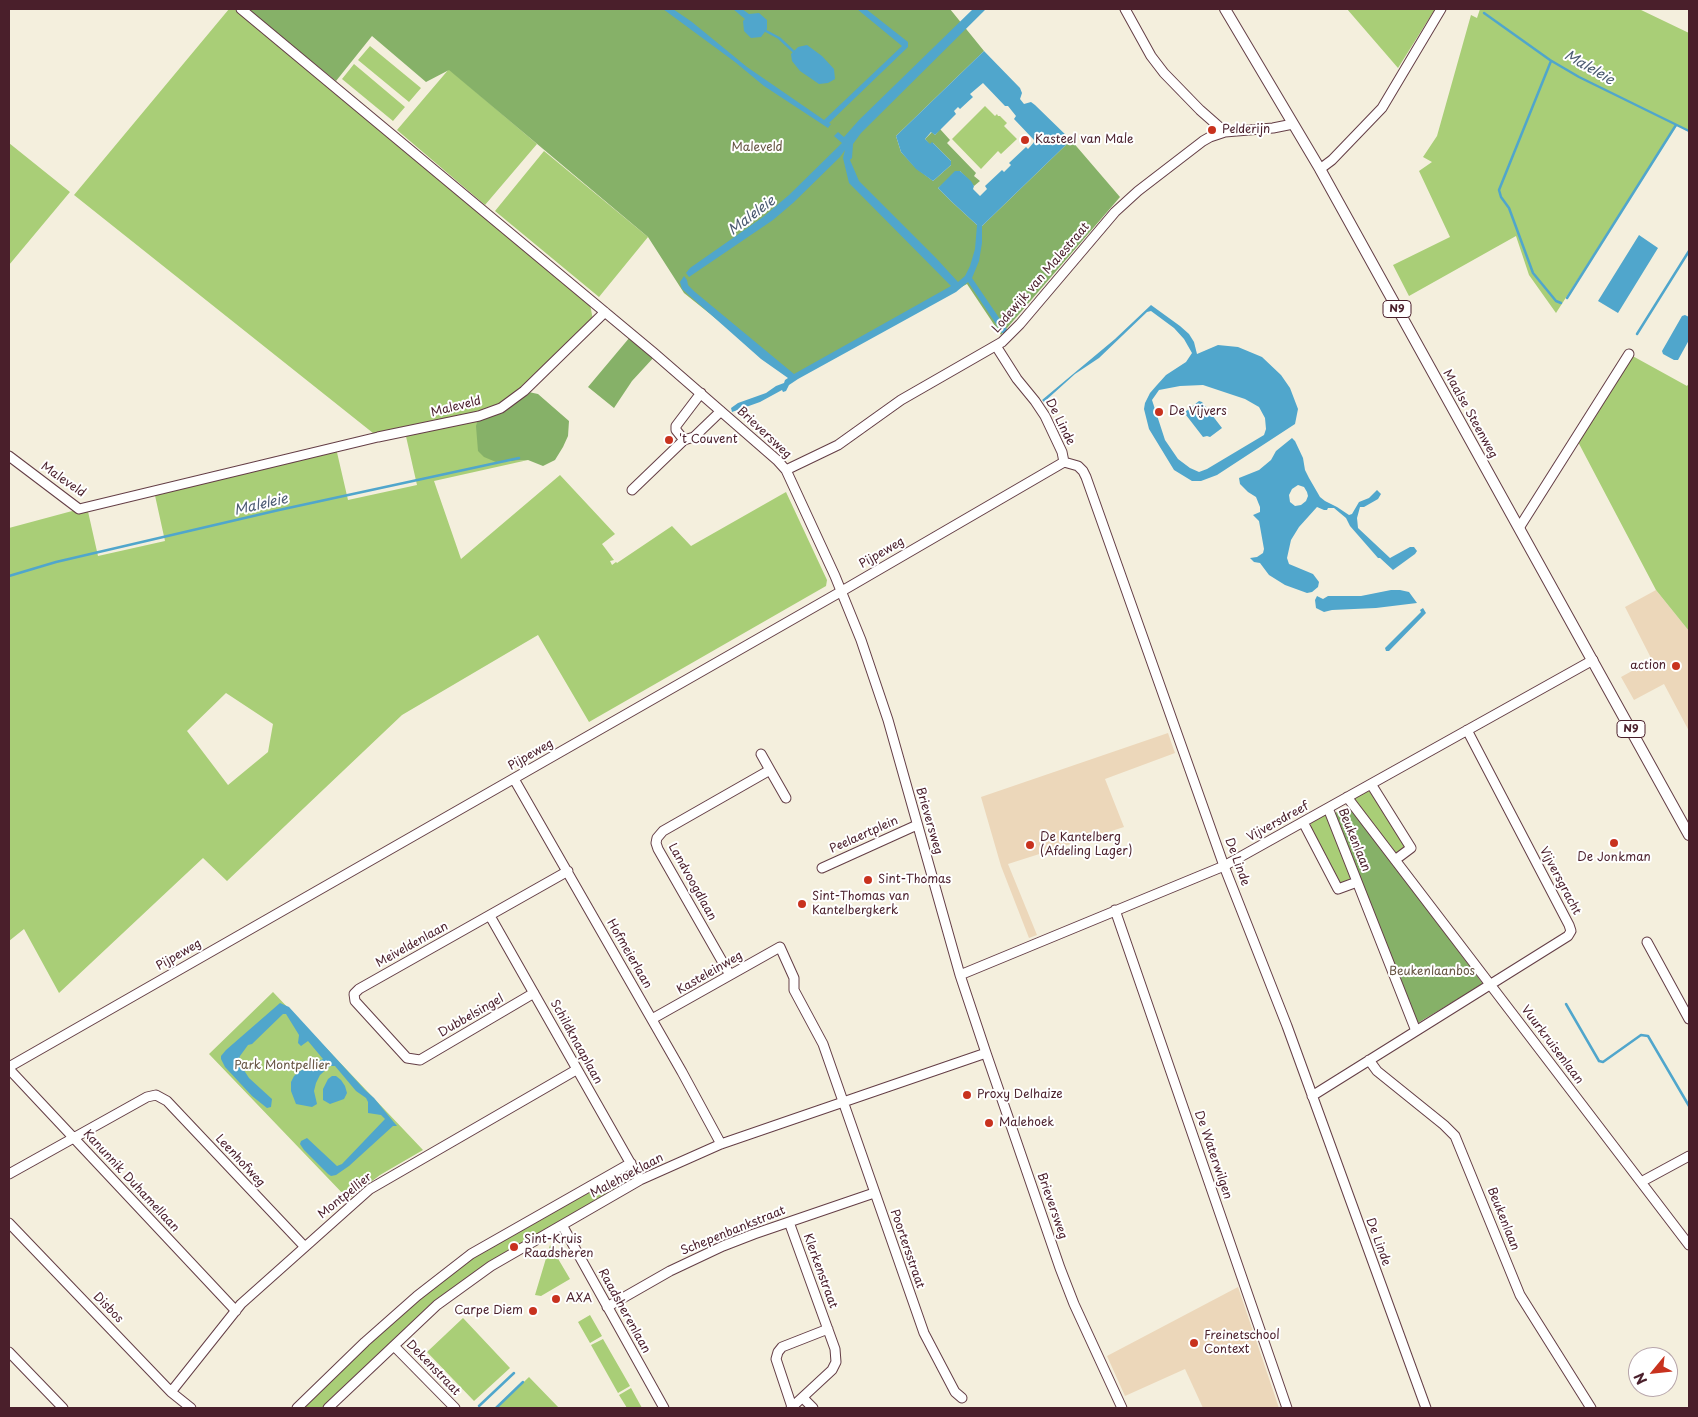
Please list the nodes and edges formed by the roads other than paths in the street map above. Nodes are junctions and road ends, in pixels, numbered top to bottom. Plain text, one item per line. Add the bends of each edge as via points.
1 (241, 9) edge
2 (1125, 9) edge
3 (1224, 9) edge
4 (1441, 9) edge
5 (1293, 124) junction
6 (1225, 132) junction
7 (1320, 169) junction
8 (605, 312) junction
9 (996, 346) junction
10 (1629, 354) dead end
11 (702, 393) junction
12 (721, 411) junction
13 (684, 440) junction
14 (9, 456) edge
15 (1064, 462) junction
16 (786, 470) junction
17 (632, 490) dead end
18 (1519, 528) junction
19 (842, 591) junction
20 (1593, 660) junction
21 (1467, 730) junction
22 (760, 754) dead end
23 (770, 770) junction
24 (514, 779) junction
25 (1371, 784) junction
26 (1347, 797) junction
27 (786, 798) dead end
28 (1328, 808) junction
29 (1303, 822) junction
30 (917, 825) junction
31 (1689, 835) edge
32 (1395, 860) junction
33 (1224, 866) junction
34 (822, 868) dead end
35 (568, 872) junction
36 (1357, 882) junction
37 (1115, 910) junction
38 (490, 916) junction
39 (1647, 942) dead end
40 (780, 947) joint
41 (730, 975) junction
42 (960, 975) junction
43 (1490, 984) junction
44 (534, 993) junction
45 (1689, 1019) edge
46 (652, 1020) junction
47 (1416, 1031) junction
48 (986, 1053) junction
49 (420, 1060) joint
50 (1369, 1060) junction
51 (9, 1068) edge
52 (576, 1070) junction
53 (1312, 1096) junction
54 (844, 1102) junction
55 (73, 1137) junction
56 (721, 1144) junction
57 (1689, 1156) edge
58 (631, 1163) junction
59 (9, 1174) edge
60 (640, 1180) junction
61 (1641, 1182) junction
62 (874, 1193) junction
63 (789, 1222) junction
64 (9, 1223) edge
65 (562, 1225) junction
66 (1689, 1245) edge
67 (304, 1246) junction
68 (607, 1307) junction
69 (236, 1311) junction
70 (828, 1329) junction
71 (394, 1346) junction
72 (9, 1352) edge
73 (171, 1392) junction
74 (803, 1398) junction
75 (962, 1398) dead end
76 (63, 1408) edge
77 (191, 1408) edge
78 (297, 1408) edge
79 (328, 1408) edge
80 (455, 1408) edge
81 (664, 1408) edge
82 (792, 1408) edge
83 (813, 1408) edge
84 (1122, 1408) edge
85 (1287, 1408) edge
86 (1426, 1408) edge
87 (1591, 1408) edge

1 - 8 street
2 - 6 street via 1164,73
3 - 5 main road, Maalse Steenweg / N9
4 - 7 street via 1382,108
5 - 6 street, Lodewijk van Malestraat
5 - 7 main road, Maalse Steenweg / N9
6 - 9 street, Lodewijk van Malestraat via 1203,141 1122,205 1020,324
7 - 18 main road, Maalse Steenweg / N9
8 - 11 street, Brieversweg
8 - 14 street, Maleveld via 524,391 501,408 479,416 79,509
9 - 15 street, De Linde via 1016,379 1045,416
9 - 16 street, Lodewijk van Malestraat via 901,400 838,445
10 - 18 street
11 - 12 street, Brieversweg
11 - 13 street via 676,426
12 - 13 street via 694,437
12 - 16 street, Brieversweg
13 - 17 street
15 - 19 street, Pijpeweg
15 - 33 street, De Linde via 1078,466 1086,477
16 - 19 street, Brieversweg
18 - 20 main road, Maalse Steenweg / N9
19 - 24 street, Pijpeweg
19 - 30 street, Brieversweg via 888,720
20 - 21 street, Vijversdreef
20 - 31 main road, Maalse Steenweg / N9
21 - 25 street, Vijversdreef
21 - 43 street, Vijversgracht via 1571,931 1568,936
22 - 23 street
23 - 27 street
23 - 41 street, Landvoogdlaan via 663,831 656,843
24 - 35 street, Hofmeierlaan
24 - 51 street, Pijpeweg
25 - 26 street, Vijversdreef
25 - 32 street via 1411,848
26 - 28 street, Vijversdreef
26 - 32 street, Vuurkruisenlaan
28 - 29 street, Vijversdreef
28 - 36 street, Beukenlaan
29 - 33 street, Vijversdreef
29 - 36 street, Beukenlaan via 1338,889
30 - 34 street, Peelaertplein
30 - 42 street, Brieversweg
32 - 43 street, Vuurkruisenlaan
33 - 37 street, Vijversdreef
33 - 53 street, De Linde
35 - 38 street, Meiveldenlaan
35 - 46 street, Hofmeierlaan
36 - 47 street, Beukenlaan
37 - 42 street, Vijversdreef
37 - 85 street, De Waterwilgen
38 - 44 street, Schildknaaplaan
38 - 49 street, Meiveldenlaan via 354,994 355,1001 407,1058
39 - 45 street
40 - 41 street, Kasteleinweg
40 - 54 street, Poortersstraat via 794,978 794,990 823,1044
41 - 46 street, Kasteleinweg
42 - 48 street, Brieversweg
43 - 47 street, Vijversgracht
43 - 61 street, Vuurkruisenlaan
44 - 49 street, Dubbelsingel
44 - 52 street, Schildknaaplaan
46 - 56 street, Hofmeierlaan
47 - 50 street, Vijversgracht
48 - 54 street, Malehoeklaan
48 - 84 street, Brieversweg via 1074,1304
50 - 53 street, Vijversgracht
50 - 87 street, Beukenlaan via 1377,1071 1455,1136 1520,1295
51 - 55 street, Kanunnik Duhamellaan
52 - 58 street, Schildknaaplaan
52 - 67 street, Montpellier via 370,1189
53 - 86 street, De Linde
54 - 56 street, Malehoeklaan
54 - 62 street, Poortersstraat
55 - 59 street
55 - 67 street, Leenhofweg via 156,1095 166,1101
55 - 69 street, Kanunnik Duhamellaan
56 - 60 street, Malehoeklaan
57 - 61 street
58 - 60 street, Schildknaaplaan
58 - 78 street, Malehoeklaan via 471,1254 365,1342
60 - 65 street, Malehoeklaan
61 - 66 street, Vuurkruisenlaan
62 - 63 street, Schepenbankstraat
62 - 75 street, Poortersstraat via 924,1333 955,1392
63 - 68 street, Schepenbankstraat via 699,1257
63 - 70 street, Klerkenstraat
64 - 73 street, Disbos
65 - 68 street, Raadsherenlaan
65 - 71 street, Malehoeklaan via 491,1266 437,1305
67 - 69 street, Montpellier
68 - 81 street, Raadsherenlaan
69 - 73 street, Montpellier
70 - 74 street, Klerkenstraat via 836,1362
70 - 82 street, Klerkenstraat via 782,1347 778,1352 776,1358
71 - 79 street, Malehoeklaan
71 - 80 street, Dekenstraat
72 - 76 street
73 - 77 street, Disbos
74 - 82 street, Klerkenstraat
74 - 83 street

